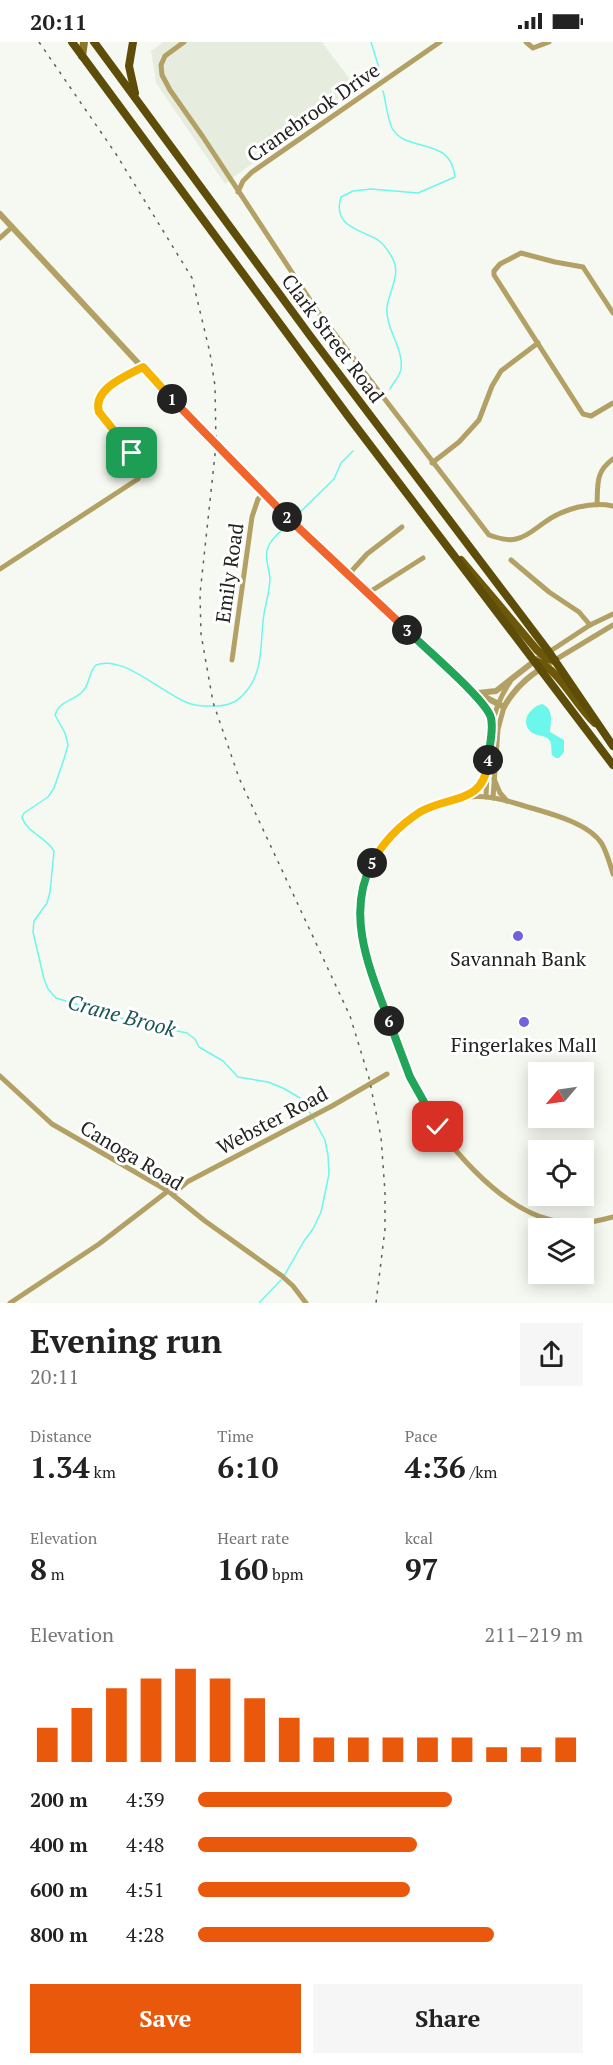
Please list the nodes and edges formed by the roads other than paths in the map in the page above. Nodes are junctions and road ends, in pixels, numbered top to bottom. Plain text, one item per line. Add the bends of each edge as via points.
1 (72, 42) edge
2 (84, 42) edge
3 (133, 42) edge
4 (184, 42) edge
5 (440, 42) edge
6 (526, 42) edge
7 (549, 42) edge
8 (95, 43) edge
9 (82, 56) junction
10 (140, 105) junction
11 (238, 192) junction
12 (0, 214) edge
13 (12, 227) junction
14 (0, 238) edge
15 (613, 312) edge
16 (538, 343) junction
17 (143, 367) junction
18 (613, 403) edge
19 (613, 459) edge
20 (432, 463) junction
21 (263, 494) junction
22 (597, 505) junction
23 (613, 506) edge
24 (402, 527) dead end
25 (423, 558) dead end
26 (511, 560) dead end
27 (0, 569) edge
28 (348, 575) junction
29 (368, 593) junction
30 (613, 614) edge
31 (590, 625) junction
32 (613, 625) edge
33 (585, 643) junction
34 (232, 660) dead end
35 (543, 660) junction
36 (555, 660) junction
37 (510, 682) junction
38 (474, 693) junction
39 (501, 705) junction
40 (492, 720) junction
41 (602, 729) junction
42 (613, 746) edge
43 (613, 765) edge
44 (488, 767) junction
45 (494, 776) junction
46 (467, 797) junction
47 (489, 798) junction
48 (507, 801) junction
49 (613, 874) edge
50 (387, 1074) dead end
51 (0, 1076) edge
52 (170, 1192) junction
53 (613, 1217) edge
54 (10, 1303) edge
55 (306, 1303) edge

1 - 9 highway
2 - 9 main road
3 - 10 highway via 129,66
4 - 11 street, Cranebrook Drive via 165,56 162,75
5 - 11 street, Cranebrook Drive via 252,172
6 - 7 street via 533,48
8 - 10 highway, Clark Street Road
9 - 35 highway via 444,542
10 - 35 highway, Clark Street Road
11 - 20 street, Cranebrook Drive via 318,312
12 - 13 street
13 - 14 street
13 - 17 street
15 - 16 street via 583,267 518,254 500,264 494,273
16 - 18 street via 583,414 591,416
16 - 20 street via 501,371 483,413 465,436
17 - 21 street
17 - 27 street via 103,391 97,404 101,415 140,463 138,480
19 - 22 street via 602,467
20 - 22 street, Cranebrook Drive via 489,535 503,539 520,538 572,509
21 - 28 street
21 - 34 street, Emily Road via 252,517
22 - 23 street, Cranebrook Drive
24 - 28 street via 367,554
25 - 29 street
26 - 31 street via 579,612
28 - 29 street
29 - 38 street
30 - 31 street
31 - 33 street via 591,634
31 - 35 street
32 - 33 street
33 - 36 street
35 - 36 highway, Clark Street Road
35 - 37 street via 523,669
35 - 39 street
35 - 41 main road via 585,714
35 - 43 highway, Clark Street Road
36 - 41 highway, Clark Street Road
37 - 38 street via 490,693
37 - 39 street
38 - 39 street
38 - 40 street
39 - 40 street
39 - 45 street
40 - 44 street
41 - 42 highway, Clark Street Road
44 - 46 street via 481,783
44 - 47 street
45 - 47 street
45 - 48 street
46 - 47 street
46 - 53 street via 421,812 396,830 376,855 359,905 369,966 420,1097 443,1135 470,1166 511,1201 541,1218 573,1224
47 - 48 street
48 - 49 street via 590,831 602,844
50 - 52 street, Webster Road
51 - 52 street, Canoga Road via 66,1134
52 - 54 street, Webster Road
52 - 55 street, Canoga Road via 293,1286

